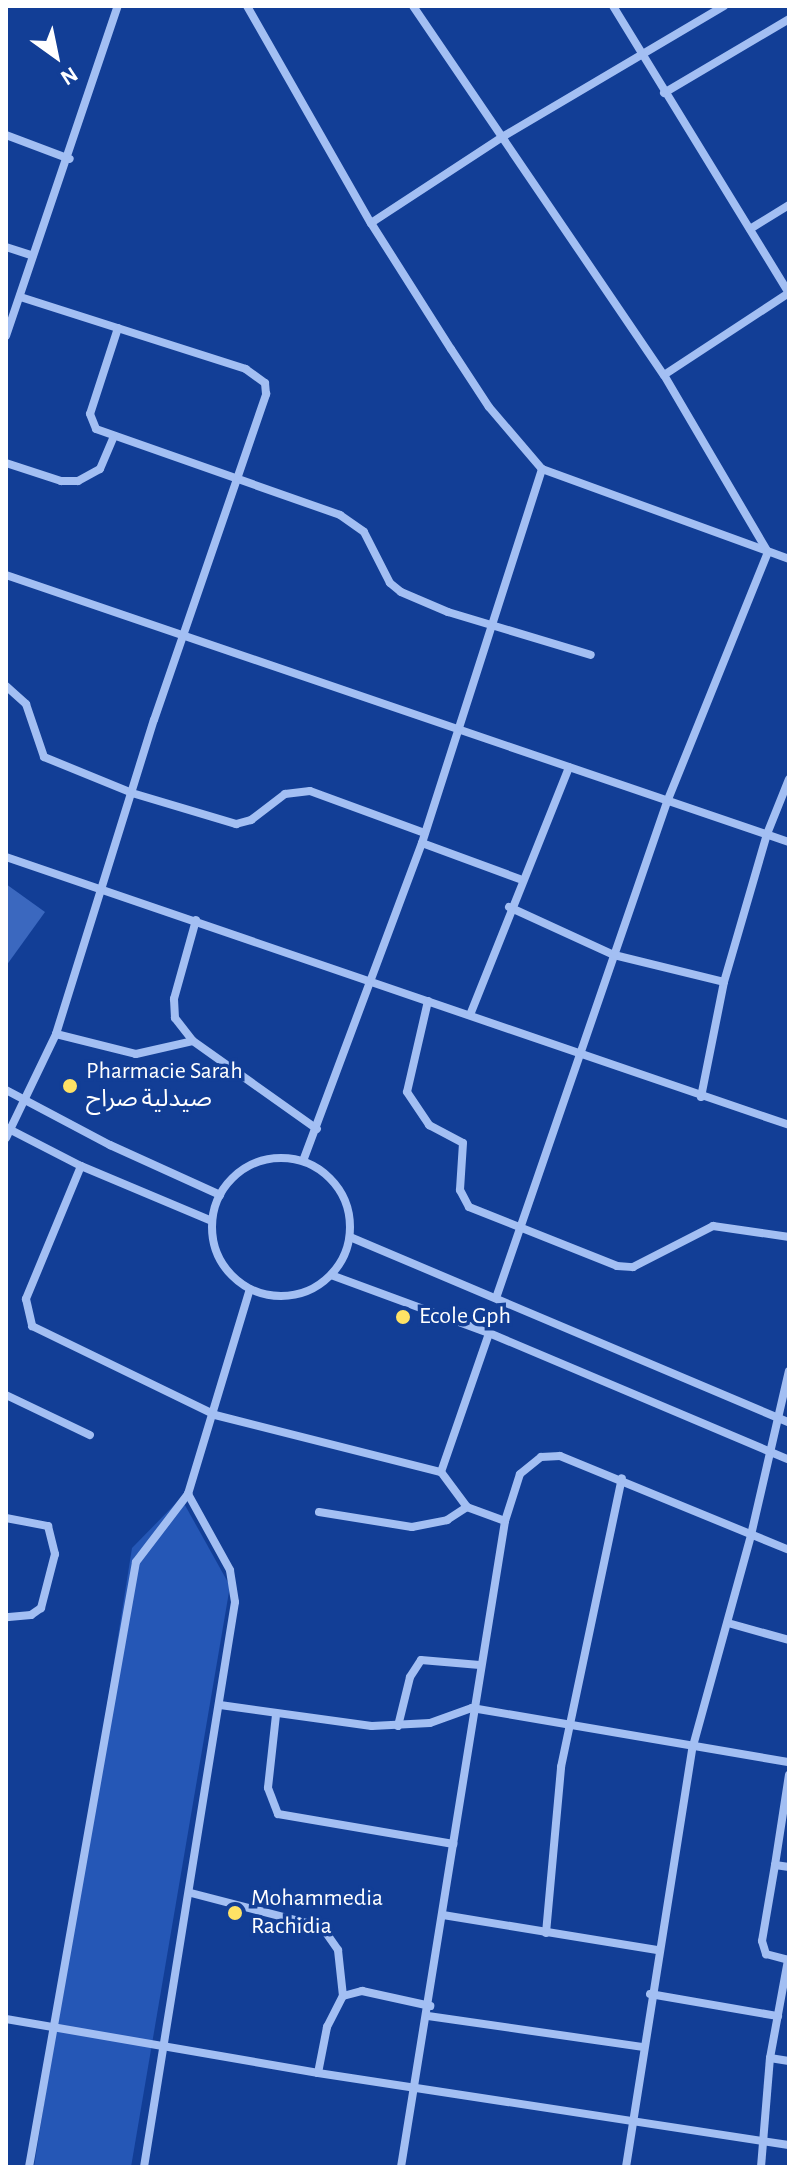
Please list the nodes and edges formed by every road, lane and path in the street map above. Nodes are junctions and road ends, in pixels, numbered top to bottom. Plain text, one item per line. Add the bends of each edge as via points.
1 (118, 6) edge
2 (247, 6) edge
3 (413, 6) edge
4 (613, 6) edge
5 (724, 6) edge
6 (789, 19) edge
7 (642, 52) junction
8 (664, 93) junction
9 (6, 135) edge
10 (504, 136) junction
11 (70, 159) junction
12 (789, 205) edge
13 (371, 223) junction
14 (750, 229) junction
15 (6, 247) edge
16 (33, 256) junction
17 (789, 293) edge
18 (21, 297) junction
19 (118, 328) junction
20 (6, 336) edge
21 (664, 375) junction
22 (113, 438) junction
23 (6, 463) edge
24 (542, 469) junction
25 (238, 480) junction
26 (768, 552) junction
27 (789, 559) edge
28 (6, 575) edge
29 (493, 626) junction
30 (184, 633) junction
31 (591, 655) dead end
32 (6, 686) edge
33 (460, 729) junction
34 (569, 767) junction
35 (789, 779) edge
36 (132, 793) junction
37 (667, 802) junction
38 (767, 834) junction
39 (423, 838) junction
40 (789, 842) edge
41 (6, 857) edge
42 (520, 879) junction
43 (102, 891) junction
44 (509, 907) junction
45 (196, 920) junction
46 (614, 955) junction
47 (724, 982) junction
48 (372, 984) junction
49 (428, 1001) junction
50 (470, 1015) junction
51 (56, 1034) junction
52 (193, 1041) junction
53 (579, 1056) junction
54 (6, 1090) edge
55 (701, 1097) junction
56 (26, 1103) junction
57 (789, 1125) edge
58 (317, 1129) junction
59 (7, 1132) edge
60 (303, 1161) junction
61 (81, 1166) junction
62 (220, 1195) junction
63 (212, 1221) junction
64 (522, 1226) junction
65 (350, 1237) junction
66 (789, 1237) edge
67 (331, 1275) junction
68 (250, 1289) junction
69 (496, 1298) junction
70 (489, 1333) junction
71 (789, 1371) edge
72 (6, 1395) edge
73 (215, 1415) junction
74 (779, 1418) junction
75 (789, 1422) edge
76 (90, 1435) dead end
77 (771, 1454) junction
78 (789, 1460) edge
79 (441, 1472) junction
80 (622, 1478) junction
81 (188, 1494) junction
82 (467, 1507) junction
83 (319, 1512) dead end
84 (6, 1518) edge
85 (505, 1521) junction
86 (751, 1535) junction
87 (789, 1550) edge
88 (6, 1617) edge
89 (728, 1623) junction
90 (789, 1640) edge
91 (480, 1665) junction
92 (220, 1705) junction
93 (472, 1708) junction
94 (276, 1715) junction
95 (570, 1725) junction
96 (398, 1726) junction
97 (693, 1746) junction
98 (789, 1762) edge
99 (789, 1775) edge
100 (453, 1844) junction
101 (775, 1865) junction
102 (789, 1867) edge
103 (191, 1893) junction
104 (443, 1915) junction
105 (546, 1933) junction
106 (657, 1950) junction
107 (789, 1960) edge
108 (650, 1994) junction
109 (343, 1996) junction
110 (430, 2006) junction
111 (428, 2016) junction
112 (778, 2016) junction
113 (6, 2019) edge
114 (52, 2027) junction
115 (644, 2047) junction
116 (164, 2048) junction
117 (770, 2058) junction
118 (789, 2061) edge
119 (318, 2073) junction
120 (416, 2089) junction
121 (635, 2118) junction
122 (765, 2140) junction
123 (789, 2145) edge
124 (402, 2166) edge
125 (29, 2167) edge
126 (144, 2167) edge
127 (413, 2167) edge
128 (626, 2167) edge
129 (761, 2167) edge

1 - 11 street
2 - 13 street
3 - 10 street
4 - 7 street
5 - 7 street
6 - 8 street
7 - 8 street
7 - 10 street
8 - 14 street
9 - 11 street
10 - 13 street
10 - 21 street
11 - 16 street
12 - 14 street
13 - 24 street via 489,407
14 - 17 street
15 - 16 street
16 - 18 street
17 - 21 street
18 - 19 street
18 - 20 street
19 - 22 street via 90,414 96,429
19 - 25 street via 246,369 265,383
21 - 26 street
22 - 23 street via 100,469 78,481 61,481
22 - 25 street
24 - 26 street
24 - 29 street
25 - 29 street via 340,515 364,532 390,583 401,592
25 - 30 street
26 - 27 street
26 - 37 street
28 - 30 street
29 - 31 street
29 - 33 street
30 - 33 street
30 - 36 street
32 - 36 street via 26,704 44,757
33 - 34 street
33 - 39 street
34 - 37 street
34 - 42 street
35 - 38 street
36 - 39 street via 236,824 251,820 285,794 310,791
36 - 43 street
37 - 38 street
37 - 46 street
38 - 40 street
38 - 47 street
39 - 42 street
39 - 48 street
41 - 43 street
42 - 44 street
43 - 45 street
43 - 51 street
44 - 46 street
44 - 50 street
45 - 48 street
45 - 52 street via 174,999 175,1018
46 - 47 street
46 - 53 street
47 - 55 street
48 - 49 street
48 - 58 street
49 - 50 street
49 - 64 street via 408,1070 411,1105 429,1125 463,1143 460,1190 469,1207
50 - 53 street
51 - 52 street via 136,1054
51 - 56 street
52 - 58 street
53 - 55 street
53 - 64 street
54 - 56 street
55 - 57 street
56 - 59 street
56 - 62 street
58 - 60 street
59 - 61 street
60 - 62 street via 284,1158 255,1164 231,1179
60 - 65 street via 320,1169 345,1199
61 - 63 street
61 - 73 street via 26,1299 32,1326
62 - 63 street
63 - 68 street via 221,1261
64 - 66 street via 596,1260 633,1267 713,1226
64 - 69 street
65 - 67 street
65 - 69 street
67 - 68 street via 293,1295
67 - 70 street
68 - 73 street
69 - 74 street
70 - 77 street
70 - 79 street
71 - 74 street
72 - 76 street
73 - 79 street
73 - 81 street
74 - 75 street
74 - 77 street
77 - 78 street
77 - 86 street
79 - 82 street
80 - 85 street via 570,1458 541,1457 512,1489
80 - 86 street
80 - 95 street
81 - 92 street via 235,1583
81 - 114 street via 136,1562
82 - 83 street via 447,1520 412,1527
82 - 85 street
84 - 88 street via 48,1526 55,1554 41,1608 31,1615
85 - 91 street
86 - 87 street
86 - 89 street
89 - 90 street
89 - 97 street
91 - 93 street
91 - 96 street via 421,1660 410,1677
92 - 94 street
92 - 103 street
93 - 95 street
93 - 96 street via 430,1723
93 - 100 street
94 - 96 street
94 - 100 street via 268,1788 278,1814
95 - 97 street
95 - 105 street via 556,1799
97 - 98 street
97 - 106 street
99 - 101 street
100 - 104 street
101 - 102 street
101 - 107 street via 762,1948 772,1958
103 - 109 street via 322,1927 338,1950
103 - 116 street
104 - 105 street
104 - 110 street
105 - 106 street
106 - 108 street
107 - 112 street
108 - 112 street
108 - 115 street
109 - 110 street via 362,1991
109 - 119 street via 327,2027
110 - 111 street
111 - 115 street
111 - 120 street
112 - 117 street
113 - 114 street
114 - 116 street
114 - 125 street
115 - 121 street
116 - 119 street
116 - 126 street
117 - 118 street
117 - 122 street
119 - 120 street
120 - 121 street
120 - 124 street
121 - 122 street
121 - 128 street
122 - 123 street
122 - 129 street
124 - 127 street

